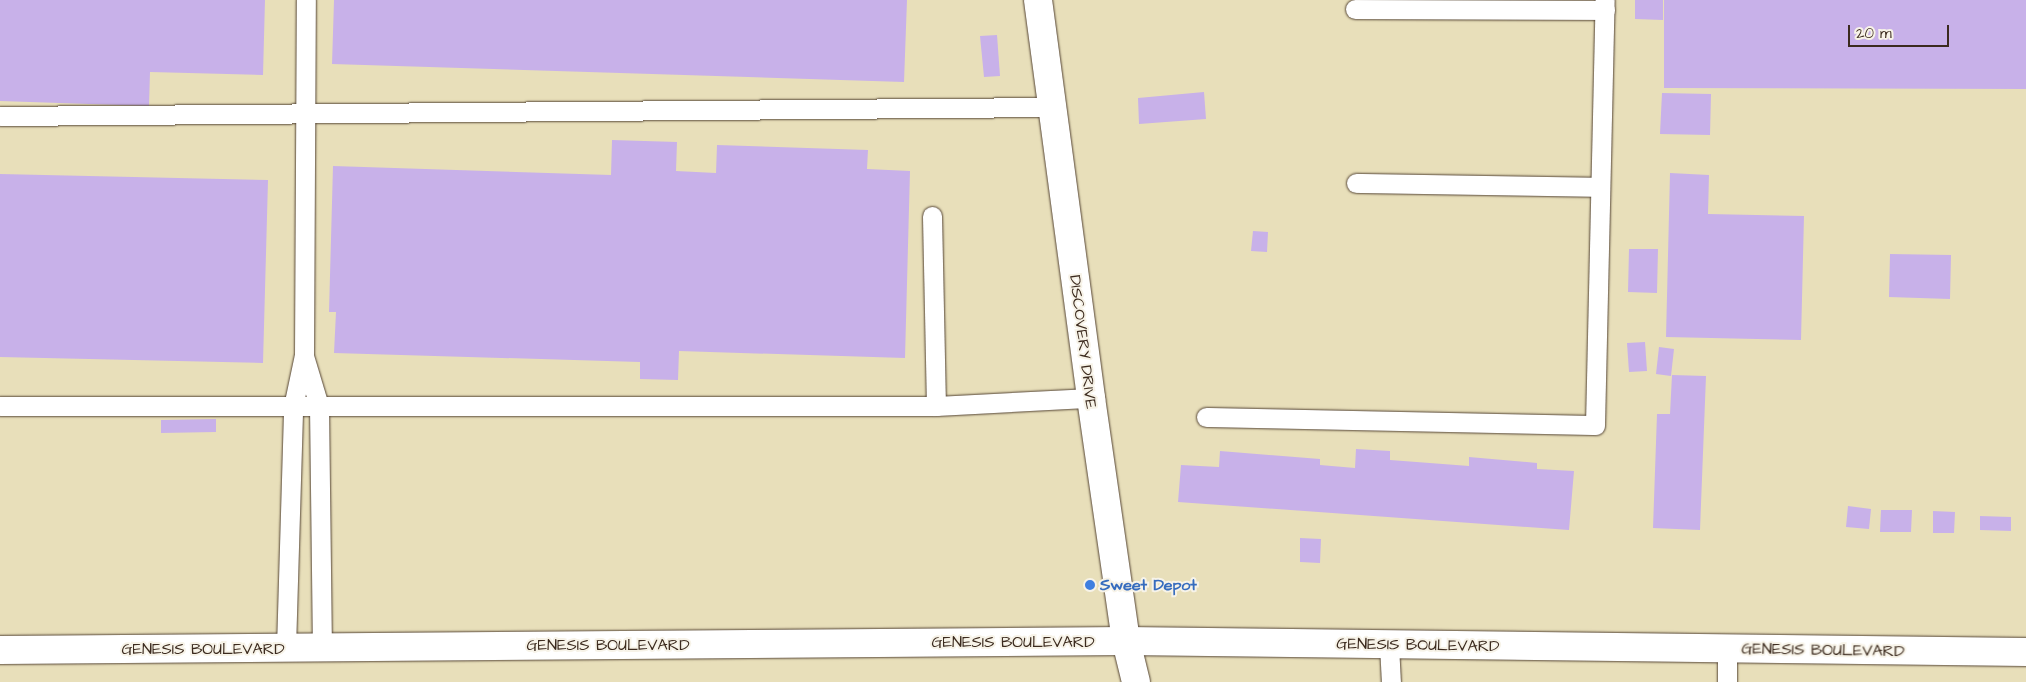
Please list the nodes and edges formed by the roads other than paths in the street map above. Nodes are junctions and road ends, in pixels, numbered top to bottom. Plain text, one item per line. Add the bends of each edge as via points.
1 (306, 0) edge
2 (1038, 0) edge
3 (1605, 5) edge
4 (1355, 9) dead end
5 (1053, 107) junction
6 (306, 114) junction
7 (0, 116) edge
8 (1356, 183) dead end
9 (1599, 187) junction
10 (932, 216) dead end
11 (304, 355) junction
12 (1091, 398) junction
13 (0, 406) edge
14 (292, 406) junction
15 (319, 406) junction
16 (936, 406) junction
17 (1206, 417) dead end
18 (1126, 641) junction
19 (1389, 645) junction
20 (286, 648) junction
21 (322, 648) junction
22 (0, 650) edge
23 (1727, 650) junction
24 (2026, 652) edge
25 (1136, 682) edge
26 (1391, 682) edge
27 (1727, 682) edge

1 - 6 lane
2 - 5 street, DISCOVERY DRIVE
3 - 4 lane
3 - 9 lane
5 - 6 lane
5 - 12 street, DISCOVERY DRIVE
6 - 7 lane
6 - 11 lane
8 - 9 lane
9 - 17 lane via 1595,426
10 - 16 lane
11 - 14 lane
11 - 15 lane
12 - 16 lane
12 - 18 street, DISCOVERY DRIVE
13 - 14 lane
14 - 15 lane
14 - 20 lane
15 - 16 lane
15 - 21 lane
18 - 19 street, GENESIS BOULEVARD
18 - 21 street, GENESIS BOULEVARD
18 - 25 street, DISCOVERY DRIVE
19 - 23 street, GENESIS BOULEVARD
19 - 26 lane
20 - 21 street, GENESIS BOULEVARD
20 - 22 street, GENESIS BOULEVARD
23 - 24 street, GENESIS BOULEVARD
23 - 27 lane

